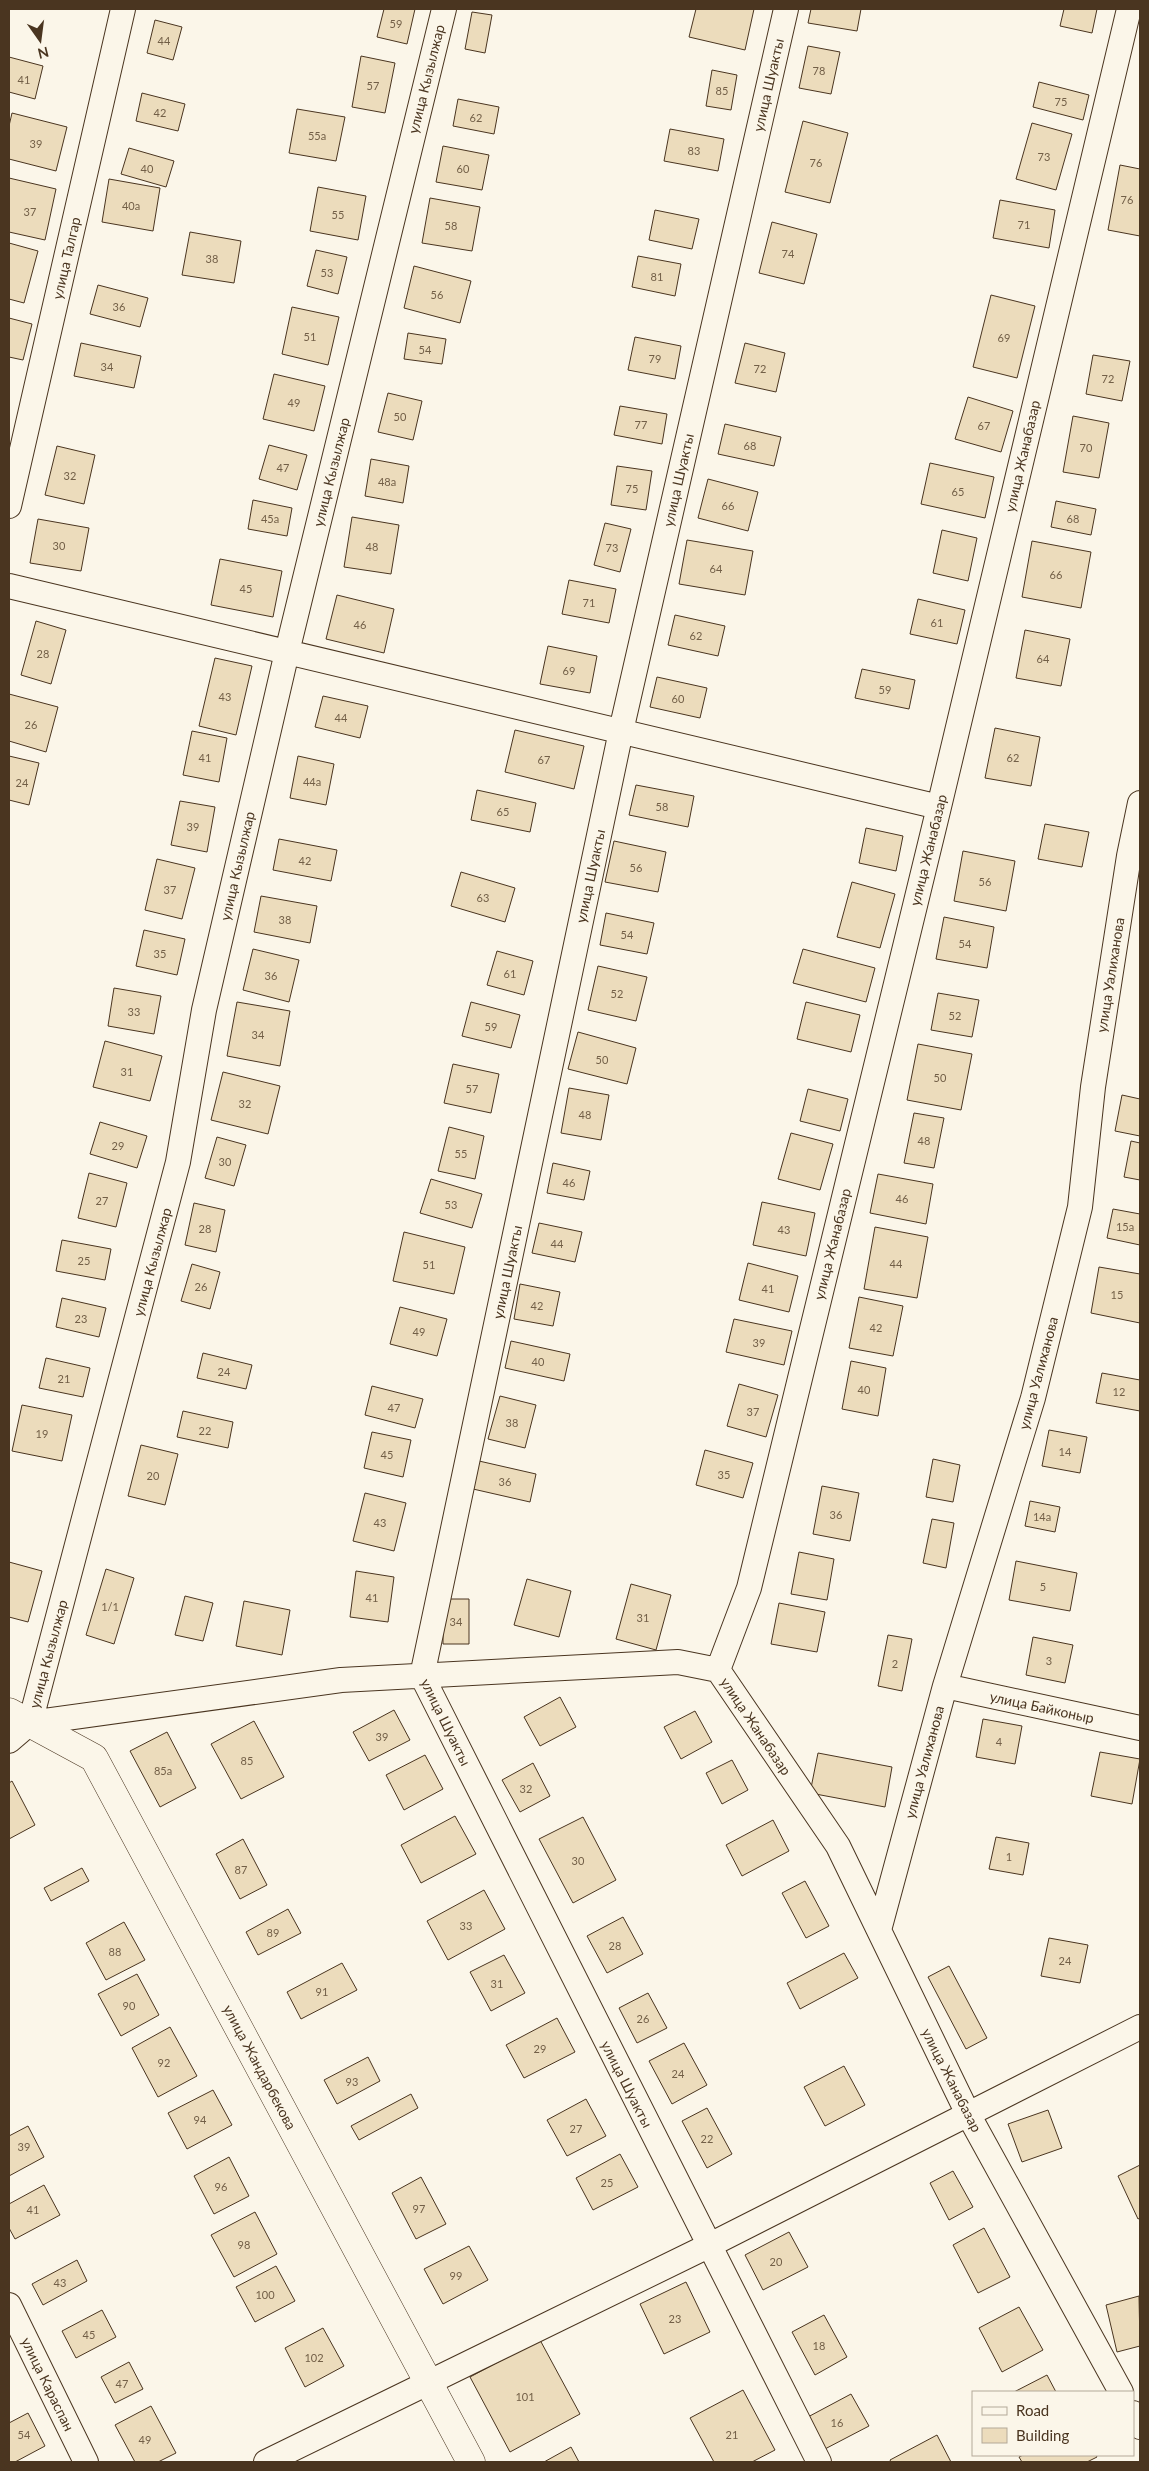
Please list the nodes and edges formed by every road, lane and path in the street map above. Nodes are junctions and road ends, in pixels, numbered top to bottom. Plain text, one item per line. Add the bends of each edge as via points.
1 (123, 9) edge
2 (444, 9) edge
3 (786, 9) edge
4 (1129, 9) edge
5 (9, 506) edge
6 (9, 586) edge
7 (287, 652) junction
8 (621, 731) junction
9 (1140, 803) edge
10 (939, 807) junction
11 (1135, 857) edge
12 (718, 1670) junction
13 (422, 1676) junction
14 (944, 1686) junction
15 (19, 1717) edge
16 (1140, 1728) edge
17 (9, 1741) edge
18 (878, 1930) junction
19 (1140, 2027) edge
20 (968, 2114) junction
21 (708, 2246) junction
22 (9, 2305) edge
23 (430, 2382) junction
24 (1120, 2391) edge
25 (1134, 2415) edge
26 (1140, 2427) edge
27 (86, 2462) edge
28 (266, 2462) edge
29 (471, 2462) edge
30 (819, 2462) edge

1 - 5 street, улица Талгар
2 - 7 street, улица Кызылжар
3 - 8 street, улица Шуакты
4 - 10 street, улица Жанабазар
6 - 7 street
7 - 8 street
7 - 15 street, улица Кызылжар via 204,1010 178,1162
8 - 10 street
8 - 13 street, улица Шуакты
9 - 11 street, улица Уалиханова
10 - 12 street, улица Жанабазар via 749,1588
11 - 14 street, улица Уалиханова via 1092,1087 1080,1207 1033,1398
12 - 13 street via 678,1662
12 - 18 street, улица Жанабазар via 838,1846
13 - 15 street via 341,1680
13 - 21 street, улица Шуакты
14 - 16 street, улица Байконыр
14 - 18 street, улица Уалиханова
15 - 17 street
15 - 23 street, улица Жандарбекова via 94,1758
18 - 20 street, улица Жанабазар
19 - 20 street
20 - 21 street
20 - 24 street, улица Жанабазар
21 - 23 street
21 - 30 street, улица Шуакты
22 - 27 street, улица Караспан
23 - 28 street
23 - 29 street, улица Жандарбекова
25 - 26 street

